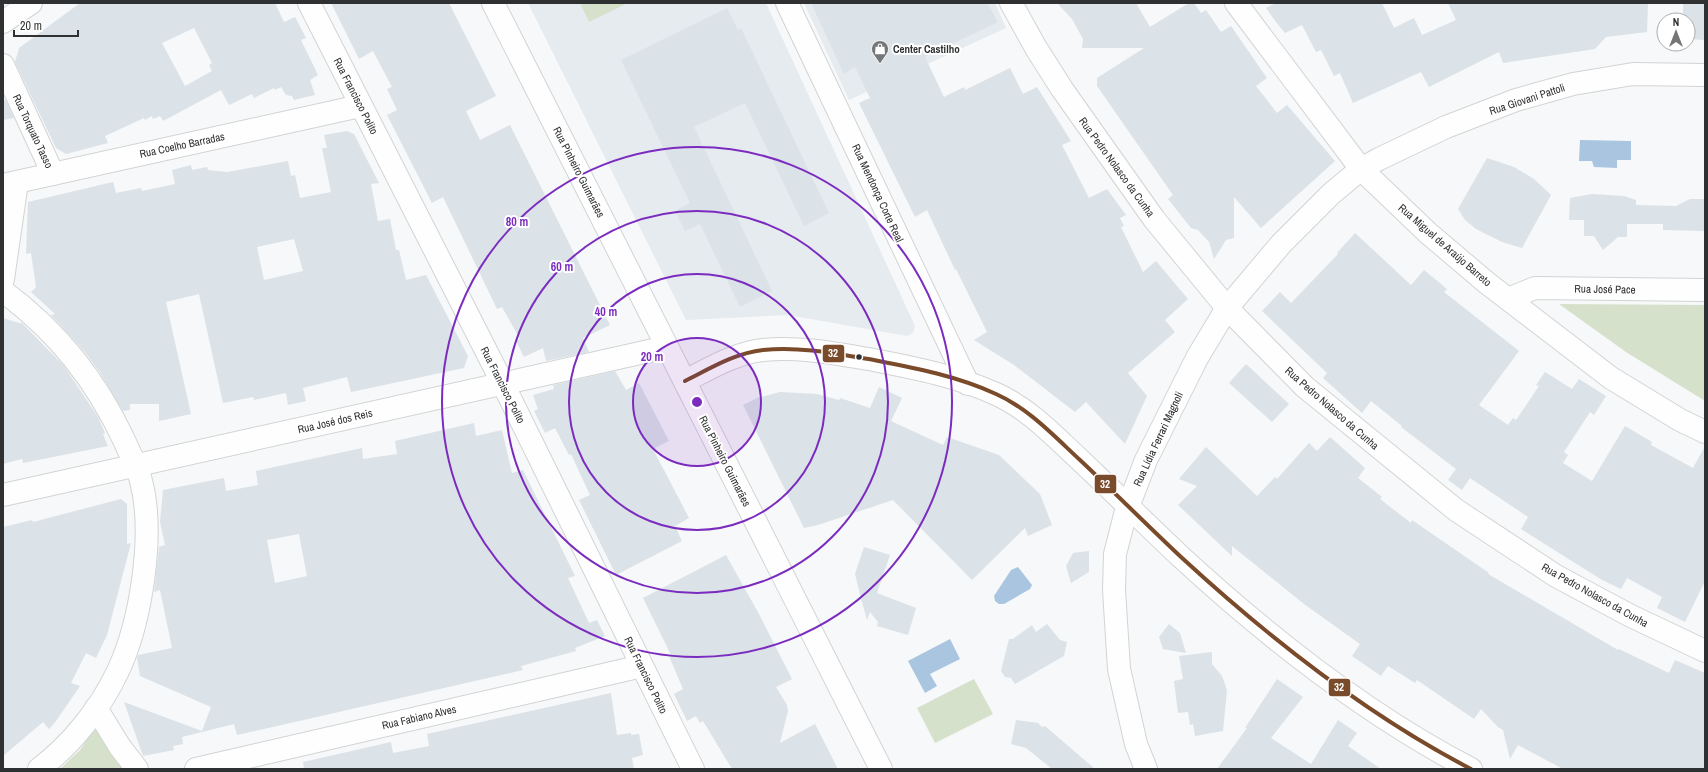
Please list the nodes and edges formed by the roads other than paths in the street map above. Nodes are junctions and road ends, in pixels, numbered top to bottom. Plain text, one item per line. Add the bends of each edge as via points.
1 (31, 3) edge
2 (309, 3) edge
3 (493, 3) edge
4 (787, 3) edge
5 (1011, 3) edge
6 (1236, 3) edge
7 (3, 22) edge
8 (3, 66) edge
9 (1705, 75) edge
10 (360, 106) junction
11 (1361, 169) junction
12 (53, 174) junction
13 (10, 184) edge
14 (3, 279) edge
15 (1705, 290) edge
16 (3, 291) edge
17 (1508, 299) junction
18 (1227, 308) junction
19 (667, 347) junction
20 (685, 381) junction
21 (503, 384) junction
22 (968, 384) junction
23 (1705, 432) edge
24 (136, 465) junction
25 (3, 495) edge
26 (1128, 506) junction
27 (1705, 651) edge
28 (642, 666) junction
29 (96, 708) junction
30 (39, 769) edge
31 (136, 769) edge
32 (196, 769) edge
33 (692, 769) edge
34 (881, 769) edge
35 (1146, 769) edge
36 (1471, 769) edge

1 - 7 street
2 - 10 street, Rua Francisco Polito
3 - 19 street, Rua Pinheiro Guimarães
4 - 22 street, Rua Mendonça Corte Real
5 - 18 street, Rua Pedro Nolasco da Cunha via 1071,102 1154,219
6 - 11 street, Rua Miguel de Araújo Barreto
8 - 12 street, Rua Torquato Tasso
9 - 11 street, Rua Giovani Pattoli via 1633,74 1573,84 1516,100 1446,127
10 - 12 street, Rua Coelho Barradas
10 - 21 street, Rua Francisco Polito
11 - 17 street, Rua Miguel de Araújo Barreto via 1428,234
11 - 18 street, Rua Lídia Ferrari Magnoli via 1331,194 1281,244
12 - 13 street, Rua Coelho Barradas
13 - 14 street
15 - 17 street, Rua José Pace via 1535,288
16 - 24 street via 35,316 75,358 117,424
17 - 23 street, Rua Miguel de Araújo Barreto via 1612,378 1680,420
18 - 26 street, Rua Lídia Ferrari Magnoli via 1194,365 1146,460
18 - 27 street, Rua Pedro Nolasco da Cunha via 1305,387 1456,510 1556,576 1631,616
19 - 20 street, Rua Pinheiro Guimarães
19 - 21 street, Rua José dos Reis
20 - 22 street via 727,360 761,350 791,349 835,353 909,367
20 - 34 street, Rua Pinheiro Guimarães
21 - 24 street, Rua José dos Reis
21 - 28 street, Rua Francisco Polito
22 - 26 street via 996,394 1027,412
24 - 25 street, Rua José dos Reis
24 - 29 street via 141,481 147,525 142,581 133,628 118,671
26 - 35 street, Rua Lídia Ferrari Magnoli via 1115,554 1118,669 1136,744
26 - 36 street via 1182,558 1275,638 1378,715
28 - 32 street, Rua Fabiano Alves
28 - 33 street, Rua Francisco Polito
29 - 30 street via 74,738
29 - 31 street

